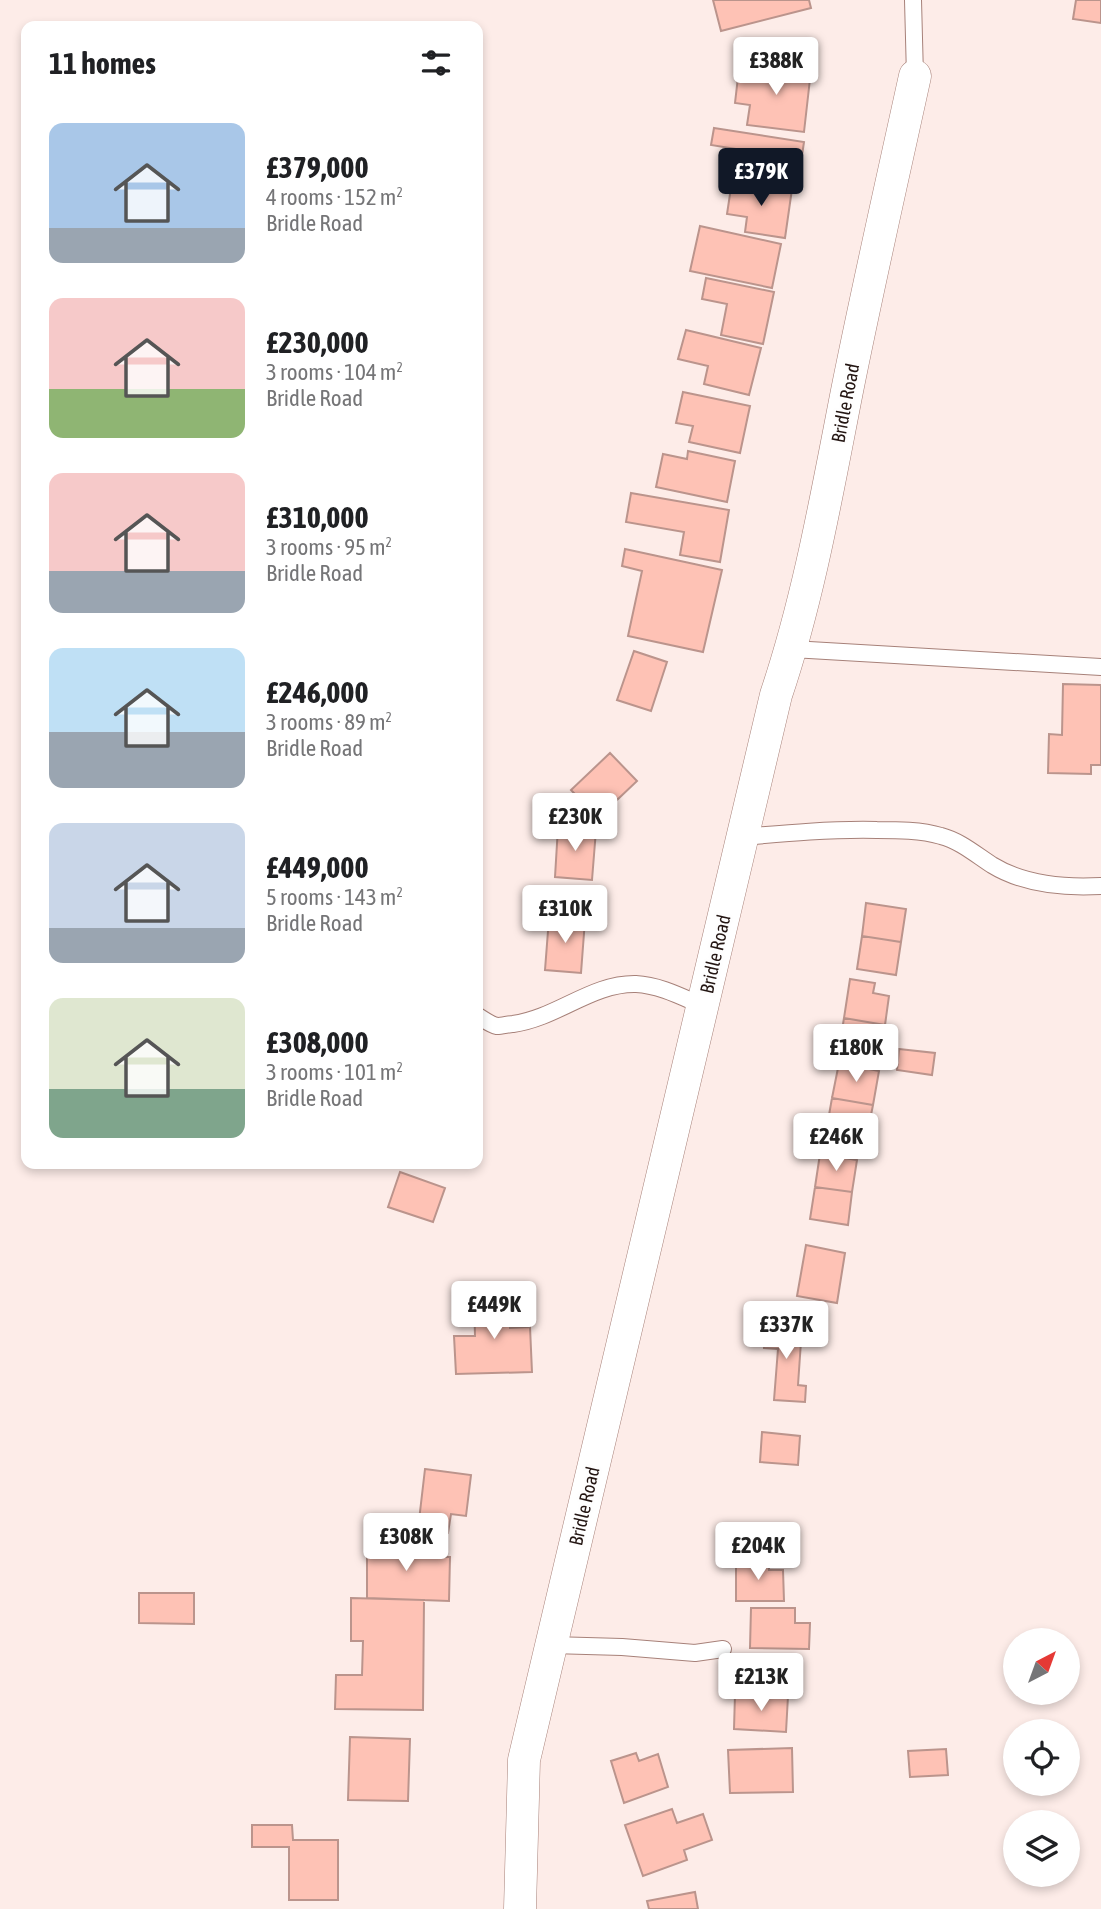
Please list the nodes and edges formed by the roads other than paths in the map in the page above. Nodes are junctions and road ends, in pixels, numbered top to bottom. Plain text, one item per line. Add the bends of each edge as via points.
1 (913, 0) edge
2 (915, 76) joint
3 (792, 649) junction
4 (1101, 667) edge
5 (743, 837) junction
6 (1101, 886) edge
7 (703, 1006) junction
8 (483, 1019) edge
9 (551, 1645) junction
10 (723, 1649) dead end
11 (520, 1909) edge

1 - 2 lane, Bridle Road
2 - 3 street, Bridle Road
3 - 4 lane
3 - 5 street, Bridle Road via 776,695
5 - 6 lane via 863,830 940,835 1021,878
5 - 7 street, Bridle Road
7 - 8 lane via 638,984 617,985 525,1022 497,1026
7 - 9 street, Bridle Road
9 - 10 lane via 695,1653
9 - 11 street, Bridle Road via 524,1760

